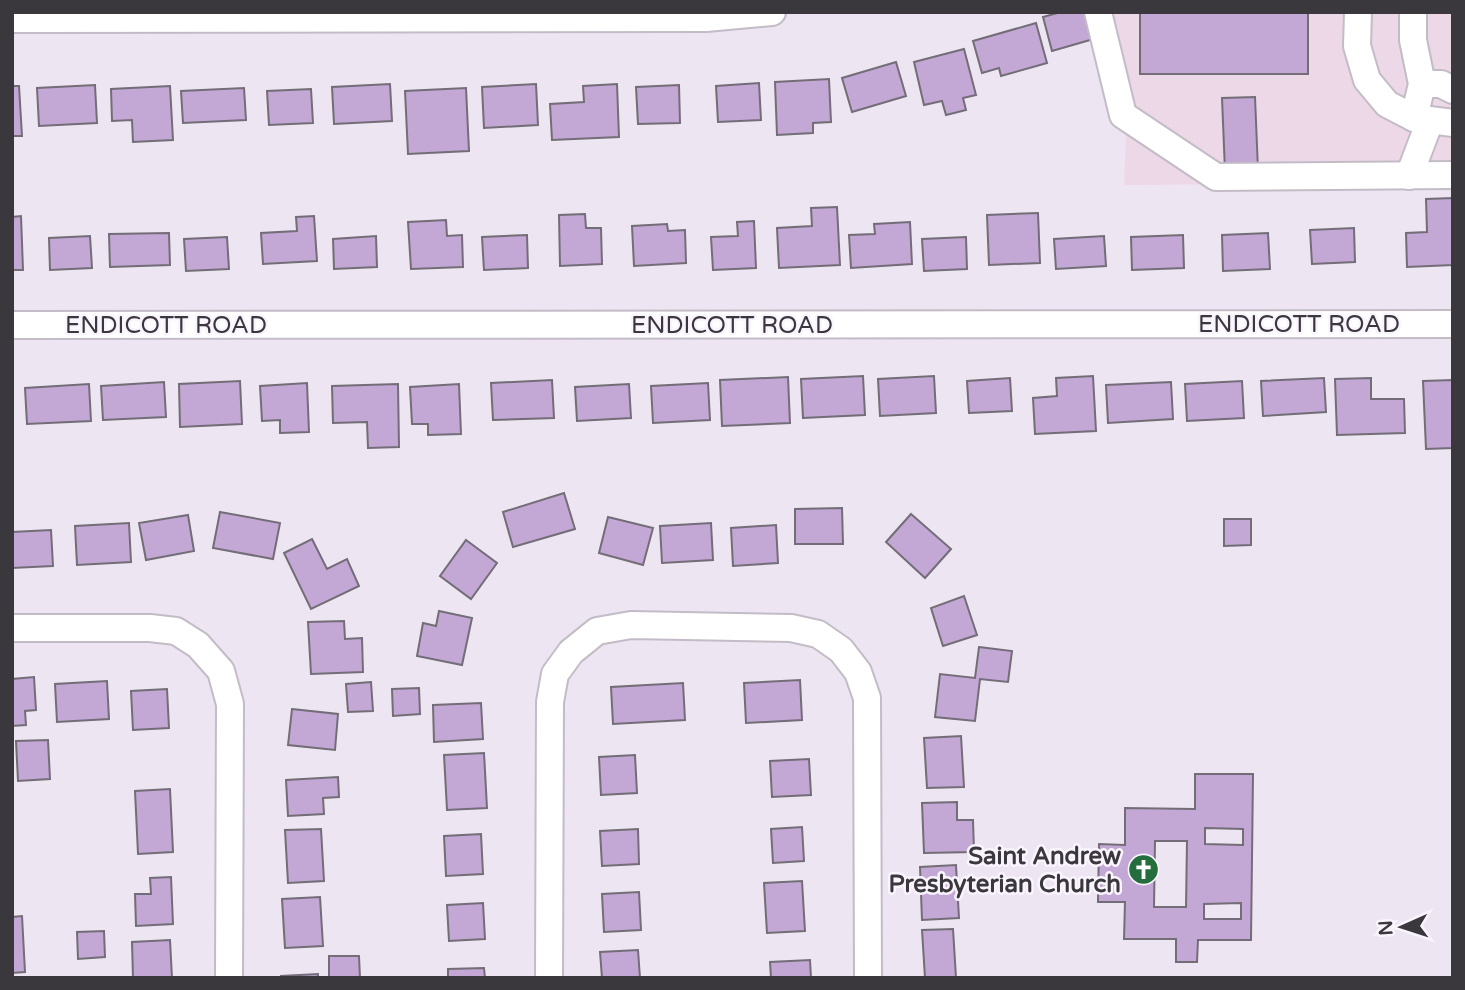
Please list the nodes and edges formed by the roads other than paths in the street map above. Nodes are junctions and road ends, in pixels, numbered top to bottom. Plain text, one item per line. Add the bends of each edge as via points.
1 (772, 12) edge
2 (1098, 12) edge
3 (1358, 12) edge
4 (1413, 12) edge
5 (12, 19) edge
6 (1442, 83) edge
7 (1432, 121) edge
8 (1453, 175) edge
9 (1409, 176) junction
10 (1453, 324) edge
11 (12, 325) edge
12 (12, 628) edge
13 (229, 978) edge
14 (549, 978) edge
15 (868, 978) edge

1 - 5 street via 706,18
2 - 9 street via 1123,115 1216,177
3 - 7 street via 1357,46 1367,80 1387,104
4 - 6 street via 1413,40
6 - 7 street
7 - 9 street
8 - 9 street
10 - 11 street, ENDICOTT ROAD
12 - 13 street via 176,631 198,645 220,671 230,704
14 - 15 street via 550,702 555,674 571,652 597,631 631,625 791,628 818,634 841,650 858,672 867,698

